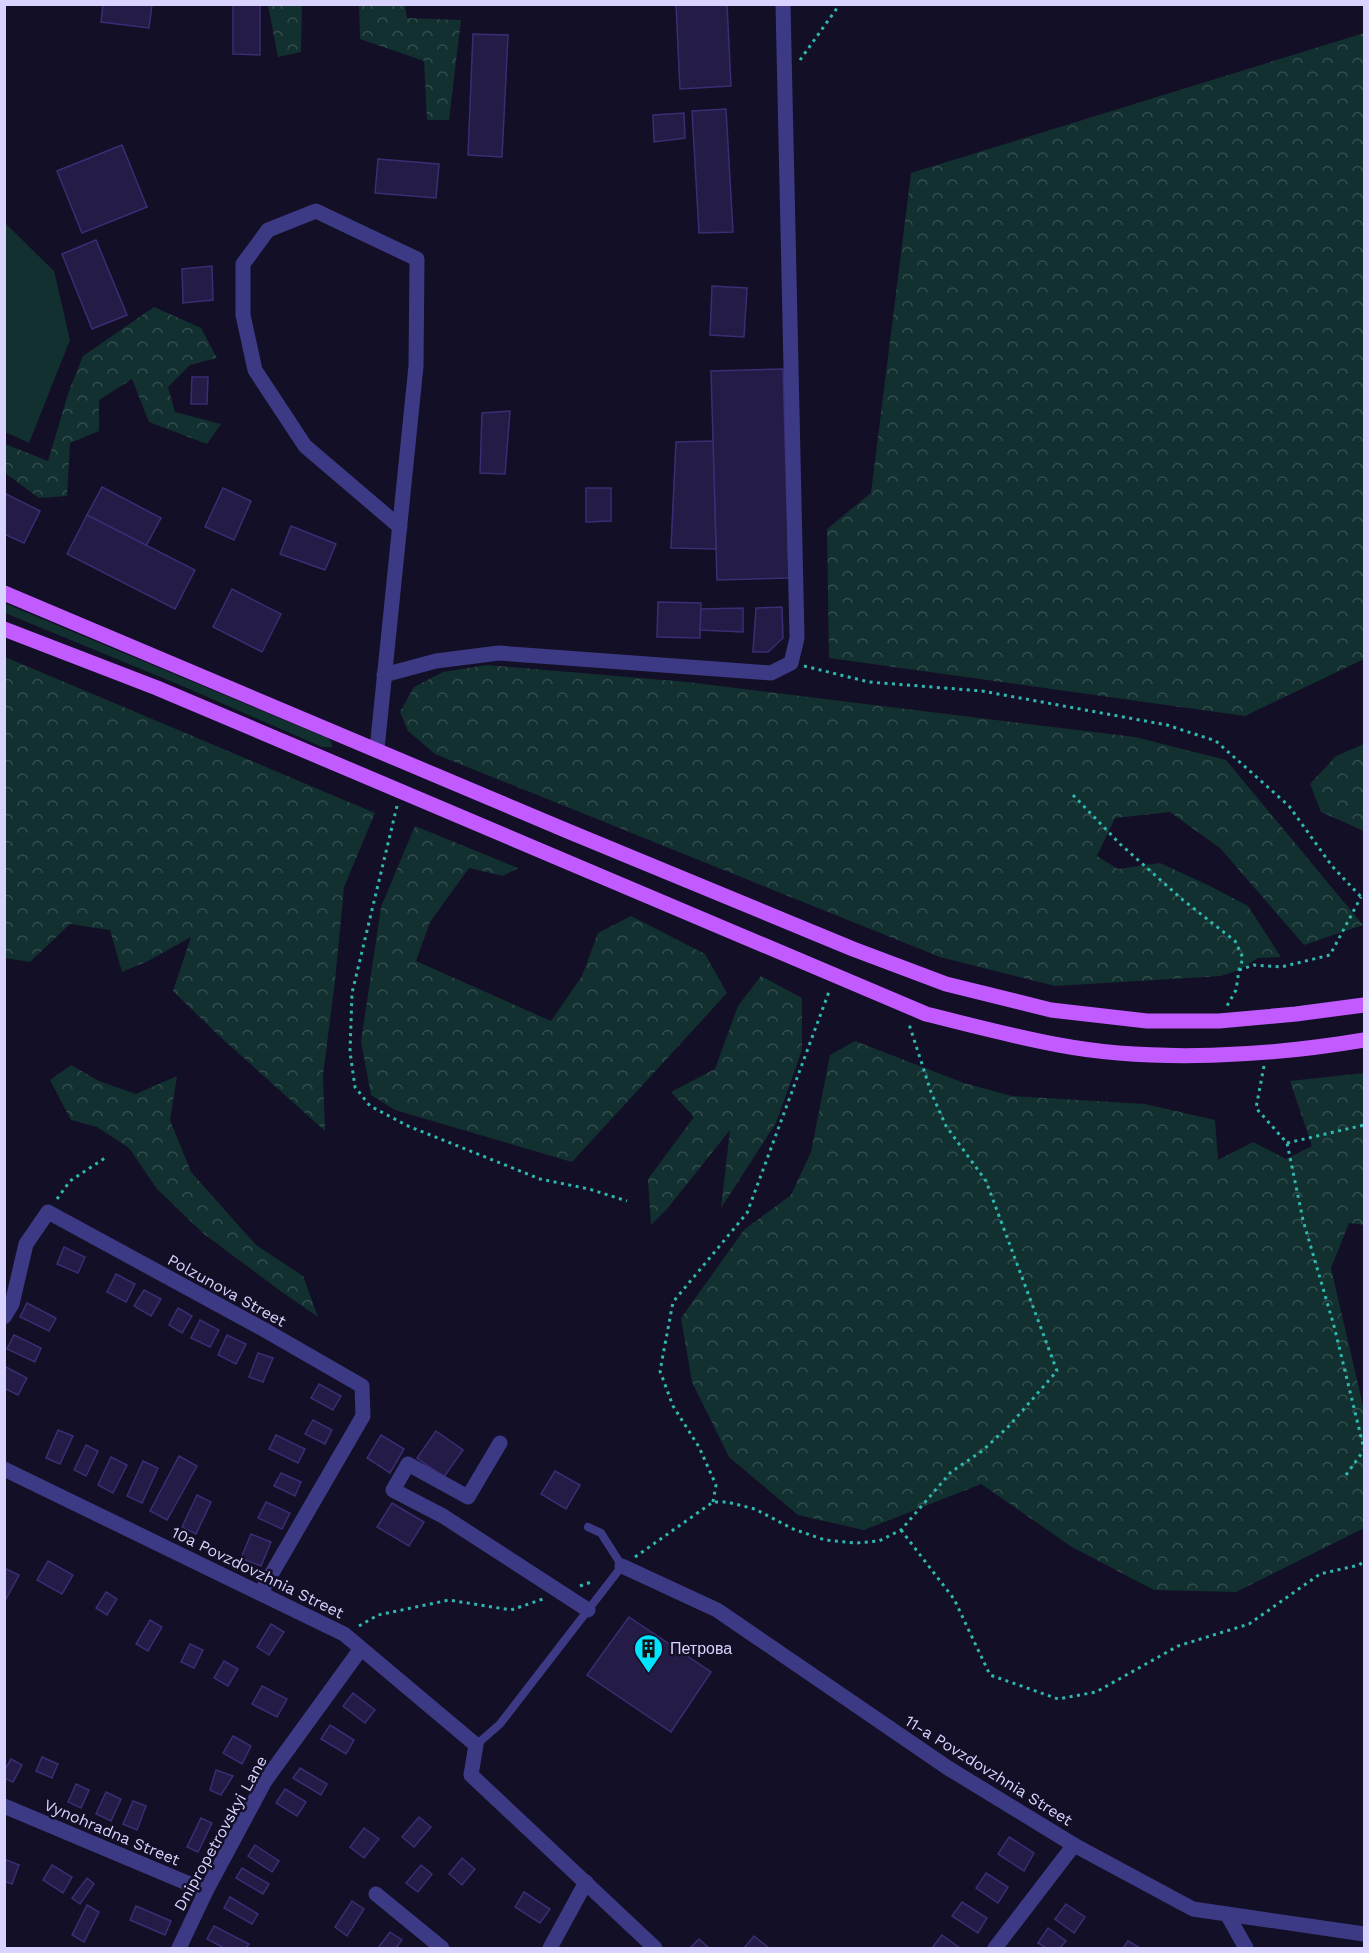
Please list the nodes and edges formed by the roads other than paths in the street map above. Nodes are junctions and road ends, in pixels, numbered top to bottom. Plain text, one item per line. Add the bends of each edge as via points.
1 (783, 4) edge
2 (400, 527) junction
3 (4, 593) edge
4 (4, 629) edge
5 (384, 675) junction
6 (377, 749) junction
7 (1365, 1005) edge
8 (1365, 1040) edge
9 (4, 1317) edge
10 (500, 1443) dead end
11 (4, 1469) edge
12 (588, 1527) dead end
13 (622, 1566) junction
14 (261, 1592) junction
15 (588, 1610) junction
16 (360, 1650) junction
17 (476, 1745) junction
18 (4, 1806) edge
19 (1074, 1845) junction
20 (586, 1882) junction
21 (206, 1891) junction
22 (376, 1894) dead end
23 (1227, 1914) junction
24 (1365, 1934) edge
25 (179, 1948) edge
26 (442, 1948) edge
27 (549, 1948) edge
28 (655, 1948) edge
29 (995, 1948) edge
30 (1246, 1948) edge

1 - 5 street via 797,638 791,663 771,674 499,653 436,661
2 - 2 street via 416,366 417,259 316,211 268,230 243,264 243,315 255,370 305,446
2 - 5 street
3 - 6 main road
4 - 8 main road via 157,688 926,1014 1061,1046 1156,1056 1267,1052
5 - 6 street
6 - 7 main road via 853,949 946,984 1052,1010 1147,1021 1219,1021
9 - 14 street, Polzunova Street via 12,1304 27,1244 48,1212 362,1386 363,1416
10 - 15 street via 468,1497 408,1464 393,1490 443,1516
11 - 14 street, 10a Povzdovzhnia Street
12 - 13 lane via 601,1533
13 - 15 lane
13 - 19 street, 11-a Povzdovzhnia Street via 717,1610 948,1768
14 - 16 street, 10a Povzdovzhnia Street via 344,1634
15 - 17 lane via 500,1724
16 - 17 street, 10a Povzdovzhnia Street
16 - 21 street, Dnipropetrovskyi Lane via 266,1781
17 - 20 street via 471,1774
18 - 21 street, Vynohradna Street
19 - 23 street, 11-a Povzdovzhnia Street via 1193,1909
19 - 29 street
20 - 27 street
20 - 28 street
21 - 25 street, Dnipropetrovskyi Lane
22 - 26 street
23 - 24 street, 11-a Povzdovzhnia Street
23 - 30 street

